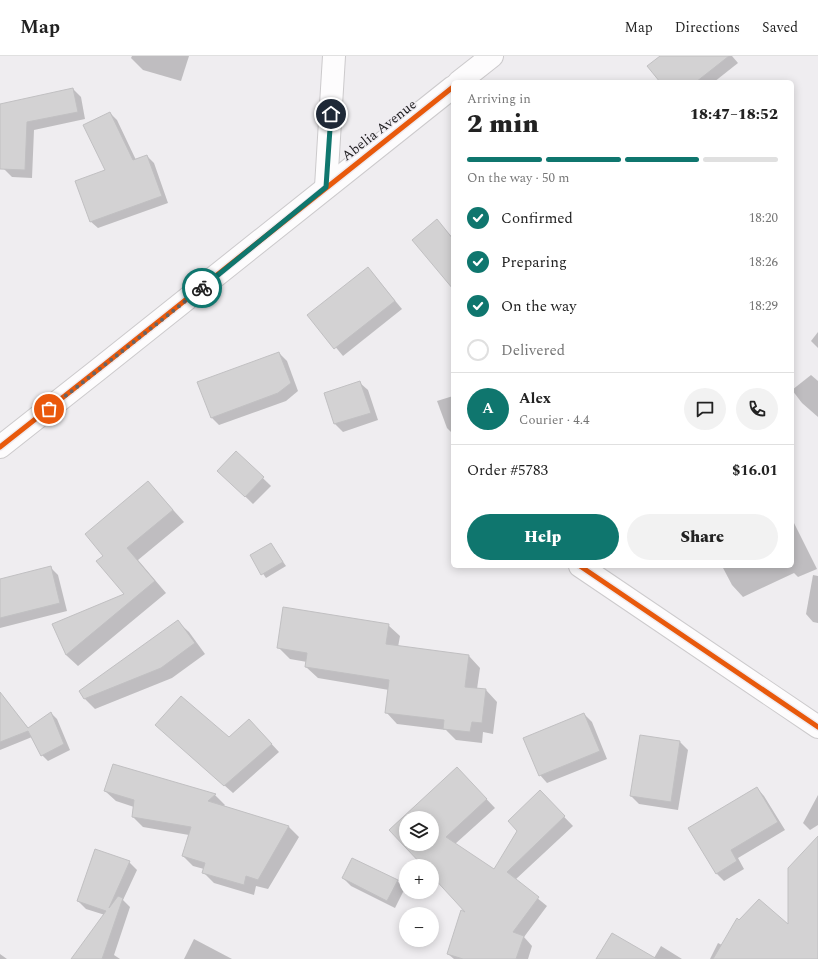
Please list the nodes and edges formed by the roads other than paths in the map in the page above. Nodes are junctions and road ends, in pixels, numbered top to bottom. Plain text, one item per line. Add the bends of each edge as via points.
1 (334, 56) edge
2 (492, 56) edge
3 (462, 80) edge
4 (451, 89) edge
5 (326, 187) junction
6 (0, 447) edge
7 (583, 568) edge
8 (818, 728) edge

1 - 5 street
2 - 3 street
4 - 5 street, Abelia Avenue
5 - 6 street, Abelia Avenue via 158,324
7 - 8 street

